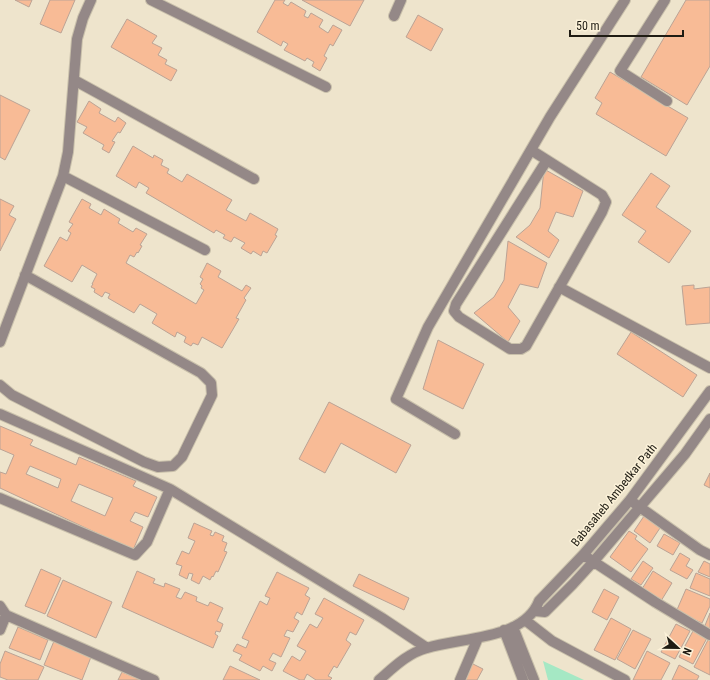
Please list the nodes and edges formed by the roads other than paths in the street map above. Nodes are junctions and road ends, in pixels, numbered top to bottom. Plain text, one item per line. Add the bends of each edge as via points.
1 (91, 0) edge
2 (150, 0) edge
3 (401, 0) edge
4 (625, 0) edge
5 (665, 0) edge
6 (394, 16) dead end
7 (74, 80) junction
8 (326, 87) dead end
9 (667, 101) dead end
10 (531, 150) junction
11 (547, 160) junction
12 (63, 176) junction
13 (254, 178) dead end
14 (205, 250) dead end
15 (25, 275) junction
16 (560, 287) junction
17 (0, 342) edge
18 (710, 368) edge
19 (0, 385) edge
20 (710, 391) edge
21 (0, 414) edge
22 (710, 419) edge
23 (455, 434) dead end
24 (170, 489) junction
25 (0, 498) edge
26 (630, 500) junction
27 (640, 507) junction
28 (583, 555) junction
29 (710, 556) edge
30 (594, 561) junction
31 (0, 606) edge
32 (535, 611) junction
33 (6, 615) junction
34 (525, 620) junction
35 (509, 629) junction
36 (0, 630) edge
37 (710, 635) edge
38 (478, 638) junction
39 (427, 648) junction
40 (154, 680) edge
41 (379, 680) edge
42 (460, 680) edge
43 (522, 680) edge
44 (534, 680) edge
45 (625, 680) edge

1 - 7 street via 77,39
2 - 8 street
3 - 6 street
4 - 10 street
5 - 9 street via 620,71
7 - 12 street via 68,152
7 - 13 street
10 - 11 street
10 - 23 street via 428,328 396,399
11 - 16 street via 602,195 606,202
11 - 16 street via 454,311 459,317 510,349 521,349 526,346
12 - 14 street
12 - 15 street
15 - 17 street
15 - 19 street via 201,373 211,383 212,395 182,457 173,466 158,467 12,395
16 - 18 street
20 - 26 street, Babasaheb Ambedkar Path
21 - 24 street
22 - 27 street, Babasaheb Ambedkar Path via 685,454
24 - 25 street via 147,542 135,555
24 - 39 street
26 - 27 street
26 - 28 street, Babasaheb Ambedkar Path
27 - 29 street
27 - 30 street, Babasaheb Ambedkar Path
28 - 30 street
28 - 32 street, Babasaheb Ambedkar Path via 539,601
30 - 32 street, Babasaheb Ambedkar Path via 545,612
30 - 37 street
31 - 33 street
32 - 34 street, Babasaheb Ambedkar Path
33 - 36 street
33 - 40 street
34 - 35 street, Babasaheb Ambedkar Path
34 - 45 street via 552,641
35 - 38 street, Babasaheb Ambedkar Path
35 - 43 street
35 - 44 street
38 - 39 street, Babasaheb Ambedkar Path
38 - 42 street
39 - 41 street, Babasaheb Ambedkar Path via 403,659

